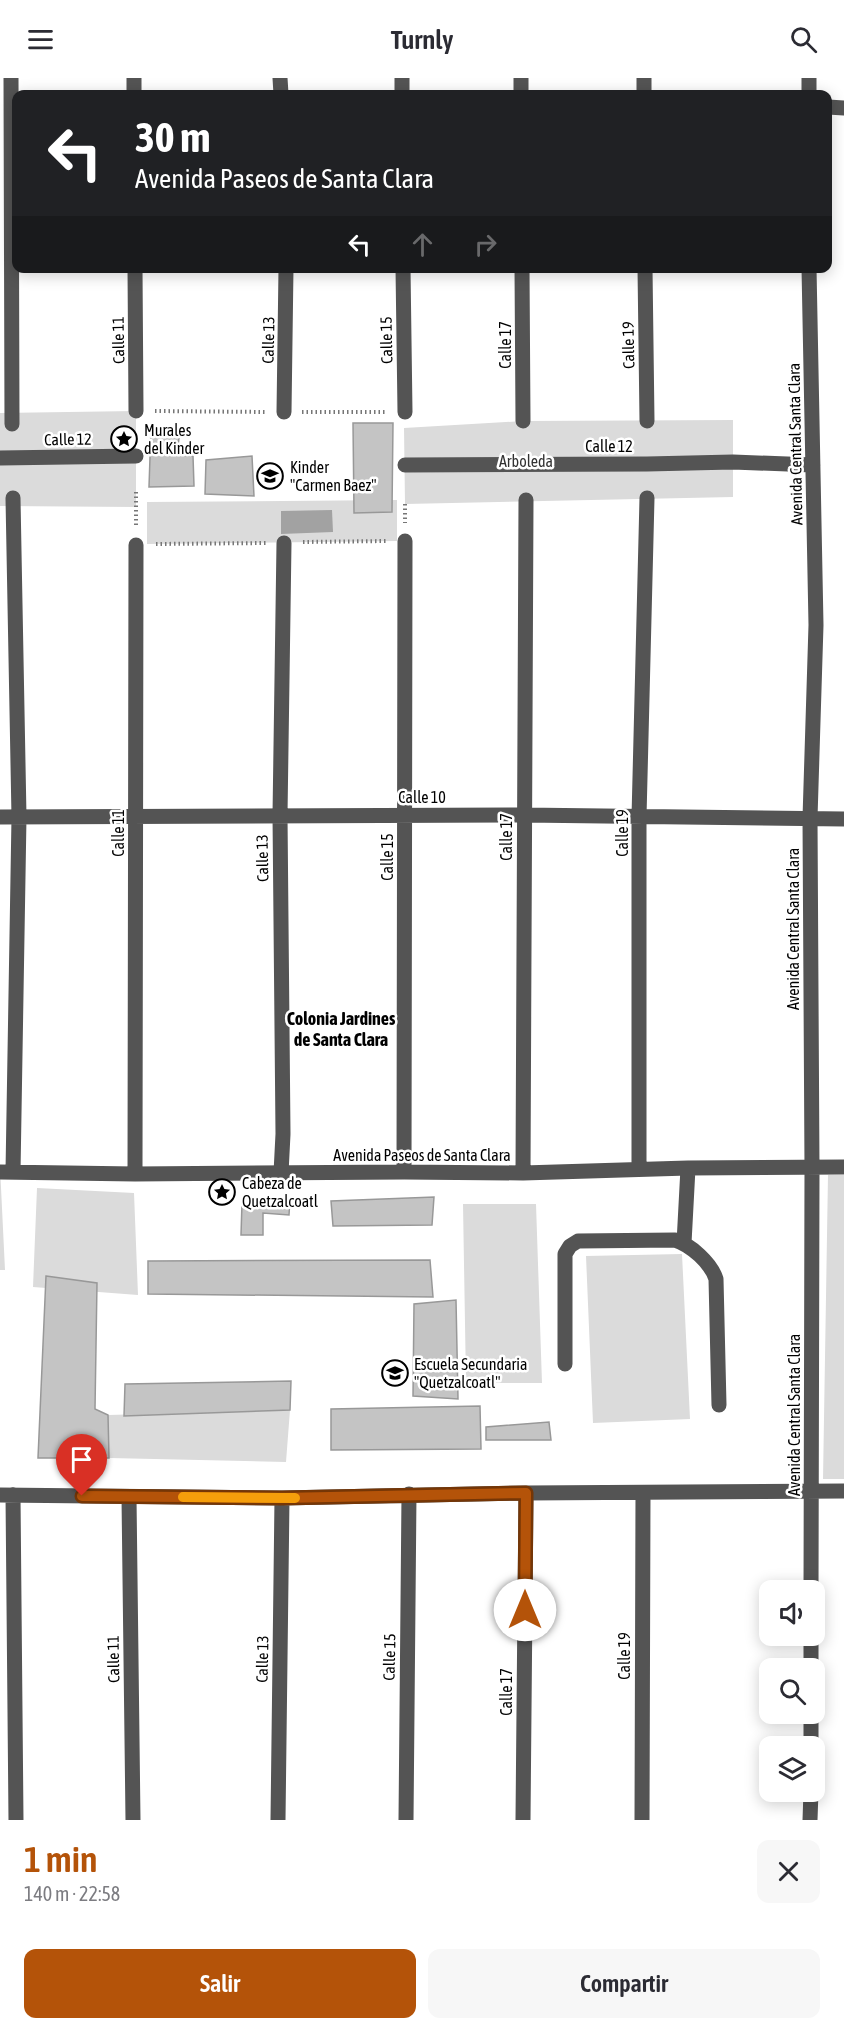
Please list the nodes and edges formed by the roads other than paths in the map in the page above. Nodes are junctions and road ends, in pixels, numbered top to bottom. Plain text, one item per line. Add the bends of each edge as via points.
1 (11, 78) edge
2 (9, 110) edge
3 (135, 273) edge
4 (286, 273) edge
5 (403, 273) edge
6 (522, 273) edge
7 (645, 273) edge
8 (809, 273) edge
9 (136, 411) dead end
10 (284, 412) dead end
11 (405, 412) dead end
12 (523, 421) dead end
13 (647, 421) dead end
14 (12, 424) dead end
15 (136, 456) dead end
16 (0, 458) edge
17 (405, 465) dead end
18 (813, 465) junction
19 (13, 498) dead end
20 (647, 498) dead end
21 (526, 500) dead end
22 (405, 541) dead end
23 (284, 543) dead end
24 (136, 545) road end
25 (280, 815) junction
26 (524, 815) junction
27 (405, 816) junction
28 (0, 817) edge
29 (19, 817) junction
30 (136, 817) junction
31 (639, 817) junction
32 (810, 818) junction
33 (844, 819) edge
34 (688, 1167) junction
35 (844, 1167) edge
36 (639, 1168) junction
37 (812, 1168) junction
38 (7, 1172) edge
39 (404, 1172) junction
40 (281, 1173) junction
41 (523, 1173) junction
42 (135, 1174) junction
43 (684, 1243) junction
44 (565, 1364) dead end
45 (719, 1405) dead end
46 (812, 1491) junction
47 (844, 1491) edge
48 (526, 1493) junction
49 (643, 1493) junction
50 (409, 1494) junction
51 (7, 1495) edge
52 (129, 1497) junction
53 (282, 1498) junction
54 (811, 1580) edge
55 (811, 1802) edge
56 (16, 1820) edge
57 (133, 1820) edge
58 (278, 1820) edge
59 (406, 1820) edge
60 (523, 1820) edge
61 (642, 1820) edge
62 (810, 1820) edge

1 - 2 street
2 - 14 street
3 - 9 street, Calle 11
4 - 10 street, Calle 13
5 - 11 street, Calle 15
6 - 12 street, Calle 17
7 - 13 street, Calle 19
8 - 18 street, Avenida Central Santa Clara
15 - 16 street, Calle 12
17 - 18 street, Calle 12
18 - 32 street, Avenida Central Santa Clara via 816,625
19 - 29 street
20 - 31 street, Calle 19
21 - 26 street, Calle 17
22 - 27 street, Calle 15
23 - 25 street, Calle 13
24 - 30 street, Calle 11
25 - 27 street, Calle 10
25 - 30 street, Calle 10
25 - 40 street, Calle 13
26 - 27 street, Calle 10
26 - 31 street, Calle 10
26 - 41 street, Calle 17
27 - 39 street, Calle 15
28 - 29 street, Calle 10
29 - 30 street, Calle 10
29 - 38 street
30 - 42 street, Calle 11
31 - 32 street, Calle 10
31 - 36 street, Calle 19
32 - 33 street, Calle 10
32 - 37 street, Avenida Central Santa Clara
34 - 36 street, Avenida Paseos de Santa Clara
34 - 37 street, Avenida Paseos de Santa Clara
34 - 43 street
35 - 37 street, Avenida Paseos de Santa Clara
36 - 41 street, Avenida Paseos de Santa Clara
37 - 46 street, Avenida Central Santa Clara
38 - 42 street, Avenida Paseos de Santa Clara
39 - 40 street, Avenida Paseos de Santa Clara
39 - 41 street, Avenida Paseos de Santa Clara
40 - 42 street, Avenida Paseos de Santa Clara
43 - 44 street via 578,1241 570,1246 565,1254
43 - 45 street via 716,1279
46 - 47 street
46 - 49 street
46 - 54 street, Avenida Central Santa Clara
48 - 49 street
48 - 50 street
48 - 60 street, Calle 17
49 - 61 street, Calle 19
50 - 53 street
50 - 59 street, Calle 15
51 - 52 street
51 - 56 street
52 - 53 street
52 - 57 street, Calle 11
53 - 58 street, Calle 13
55 - 62 street

